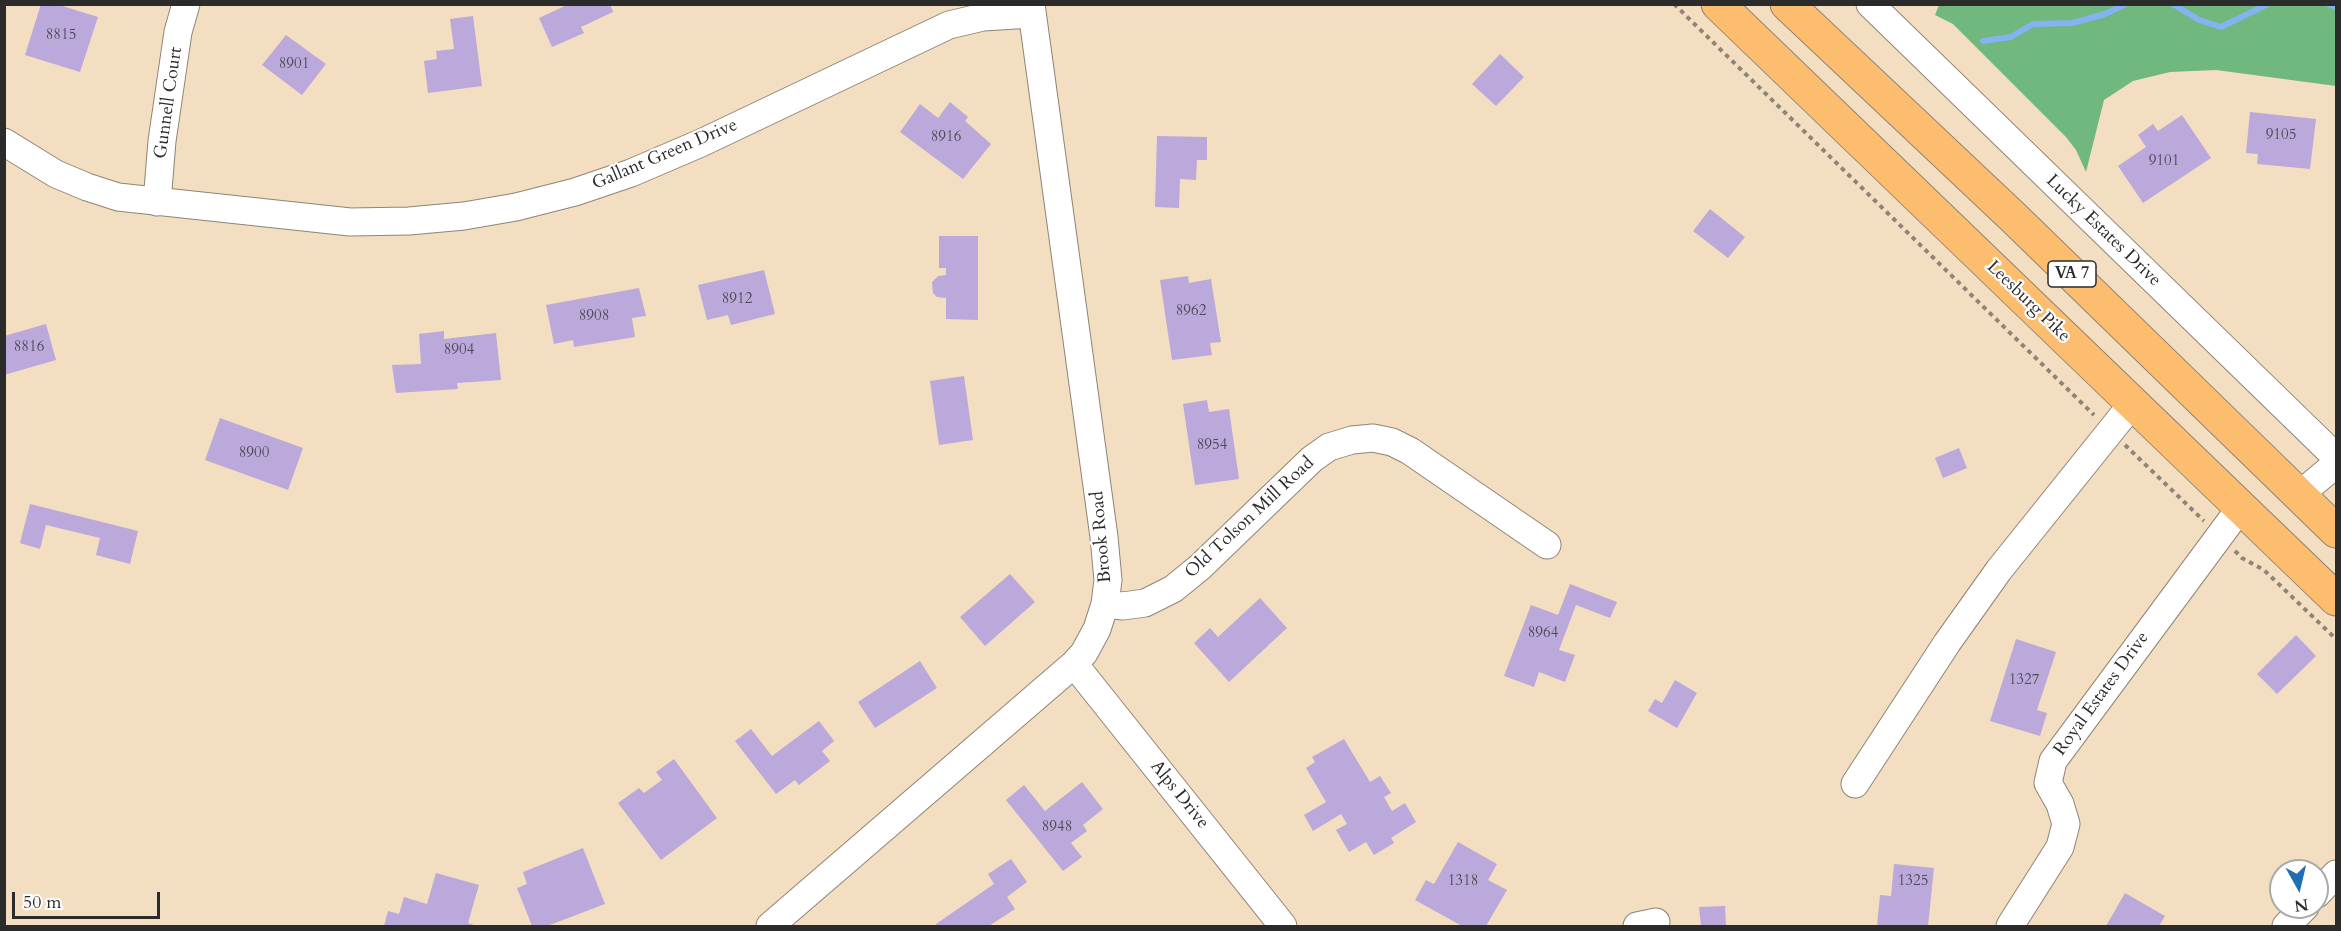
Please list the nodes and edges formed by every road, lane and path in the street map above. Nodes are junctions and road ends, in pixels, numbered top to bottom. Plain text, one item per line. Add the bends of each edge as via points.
1 (186, 4) edge
2 (1674, 4) edge
3 (1718, 4) edge
4 (1787, 4) edge
5 (1032, 9) edge
6 (1884, 9) edge
7 (4, 142) edge
8 (157, 202) junction
9 (1996, 272) junction
10 (2133, 403) junction
11 (2110, 430) junction
12 (2337, 457) edge
13 (2337, 464) edge
14 (2299, 495) junction
15 (2241, 507) junction
16 (2337, 531) edge
17 (2218, 536) junction
18 (1547, 544) dead end
19 (2337, 599) edge
20 (1105, 604) junction
21 (2337, 639) edge
22 (1074, 664) junction
23 (1856, 784) dead end
24 (770, 927) edge
25 (1283, 927) edge
26 (2010, 927) edge

1 - 8 street, Gunnell Court via 178,32 162,141
2 - 11 path
3 - 9 highway, Leesburg Pike / VA 7
4 - 14 highway, VA 7 via 2022,225
5 - 8 street, Gallant Green Drive via 949,25 631,173 516,207 409,221 350,222
5 - 20 street, Brook Road via 1104,537 1108,580
6 - 12 street, Lucky Estates Drive
7 - 8 street, Gallant Green Drive via 87,188
9 - 10 highway, Leesburg Pike / VA 7
9 - 14 highway via 2028,281 2054,297 2264,501 2277,503
10 - 11 street
10 - 15 highway, Leesburg Pike / VA 7
11 - 17 path
11 - 23 street via 1947,643
13 - 14 street
14 - 16 highway, VA 7
15 - 17 street, Royal Estates Drive
15 - 19 highway, Leesburg Pike / VA 7
17 - 21 path via 2242,558 2264,570
17 - 26 street, Royal Estates Drive via 2053,761 2048,783 2066,824 2060,847
18 - 20 street, Old Tolson Mill Road via 1410,451 1373,438 1352,440 1329,447 1311,459 1173,589 1144,603
20 - 22 street, Brook Road via 1097,629
22 - 24 street, Brook Road
22 - 25 street, Alps Drive

